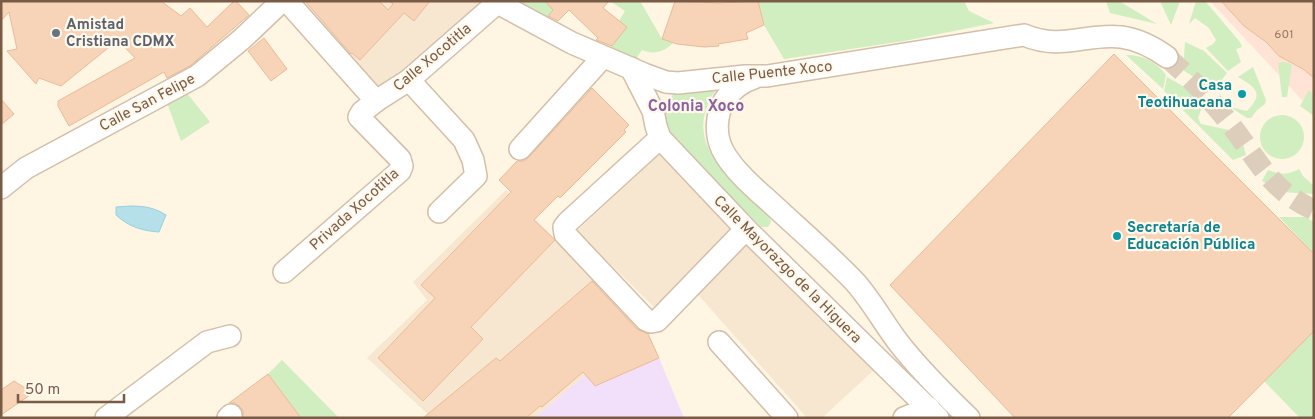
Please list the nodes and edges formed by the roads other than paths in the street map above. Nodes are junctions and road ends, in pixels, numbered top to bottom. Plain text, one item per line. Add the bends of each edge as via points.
1 (282, 1) edge
2 (287, 1) edge
3 (495, 2) edge
4 (603, 57) junction
5 (1167, 57) tunnel mouth
6 (630, 68) junction
7 (766, 76) junction
8 (409, 80) junction
9 (666, 82) junction
10 (376, 101) junction
11 (653, 110) junction
12 (660, 138) junction
13 (520, 149) dead end
14 (1, 188) edge
15 (439, 212) dead end
16 (746, 228) junction
17 (284, 272) dead end
18 (230, 336) dead end
19 (719, 342) dead end
20 (933, 413) edge
21 (106, 418) edge
22 (787, 418) edge
23 (904, 418) edge
24 (969, 418) edge

1 - 14 street, Calle San Felipe via 197,76 26,168
2 - 10 street
3 - 4 street, Calle Puente Xoco
3 - 8 street, Calle Xocotitla
4 - 6 street, Calle Puente Xoco
4 - 13 street
5 - 7 street, Calle Puente Xoco via 1152,47 1121,37 1059,43 1024,35
6 - 9 street, Calle Puente Xoco
6 - 11 street, Calle Mayorazgo de la Higuera
7 - 9 street, Calle Puente Xoco
7 - 24 street via 740,84 722,104 718,132 727,158 754,188 855,282 913,360
8 - 10 street, Calle Xocotitla
8 - 15 street via 464,140 473,160 476,176
9 - 11 street
10 - 17 street, Privada Xocotitla via 359,117 400,159 400,171
11 - 12 street, Calle Mayorazgo de la Higuera
12 - 16 street, Calle Mayorazgo de la Higuera
12 - 16 street via 564,227 565,234 646,320 657,321
16 - 20 street, Calle Mayorazgo de la Higuera
18 - 21 street via 207,342
19 - 22 street
20 - 23 street

